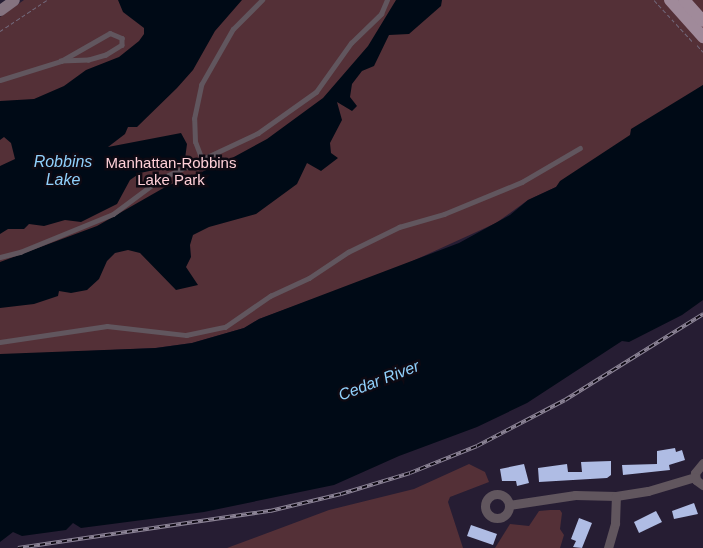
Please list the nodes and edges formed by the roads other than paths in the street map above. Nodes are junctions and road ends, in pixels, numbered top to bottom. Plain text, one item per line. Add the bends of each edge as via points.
1 (14, 0) edge
2 (262, 0) edge
3 (387, 0) edge
4 (670, 0) edge
5 (684, 0) edge
6 (0, 10) edge
7 (703, 21) edge
8 (703, 37) edge
9 (61, 61) junction
10 (0, 80) edge
11 (580, 148) dead end
12 (202, 160) junction
13 (0, 257) edge
14 (0, 342) edge
15 (703, 463) edge
16 (695, 477) junction
17 (703, 485) edge
18 (616, 496) junction
19 (509, 505) dead end
20 (608, 548) edge

1 - 6 street
2 - 12 lane via 233,29 202,84 194,119 195,142
3 - 12 lane via 381,14 351,43 316,92 258,133
4 - 8 main road
5 - 7 main road
9 - 9 lane via 110,33 122,38 122,45 106,54 89,60
9 - 10 lane
11 - 14 lane via 522,182 444,214 399,227 348,252 309,278 270,296 225,327 186,335 107,326
12 - 13 lane via 160,179 113,214
15 - 16 street via 696,469
16 - 17 street
16 - 18 street via 648,491
18 - 19 street via 575,495
18 - 20 street via 615,523

